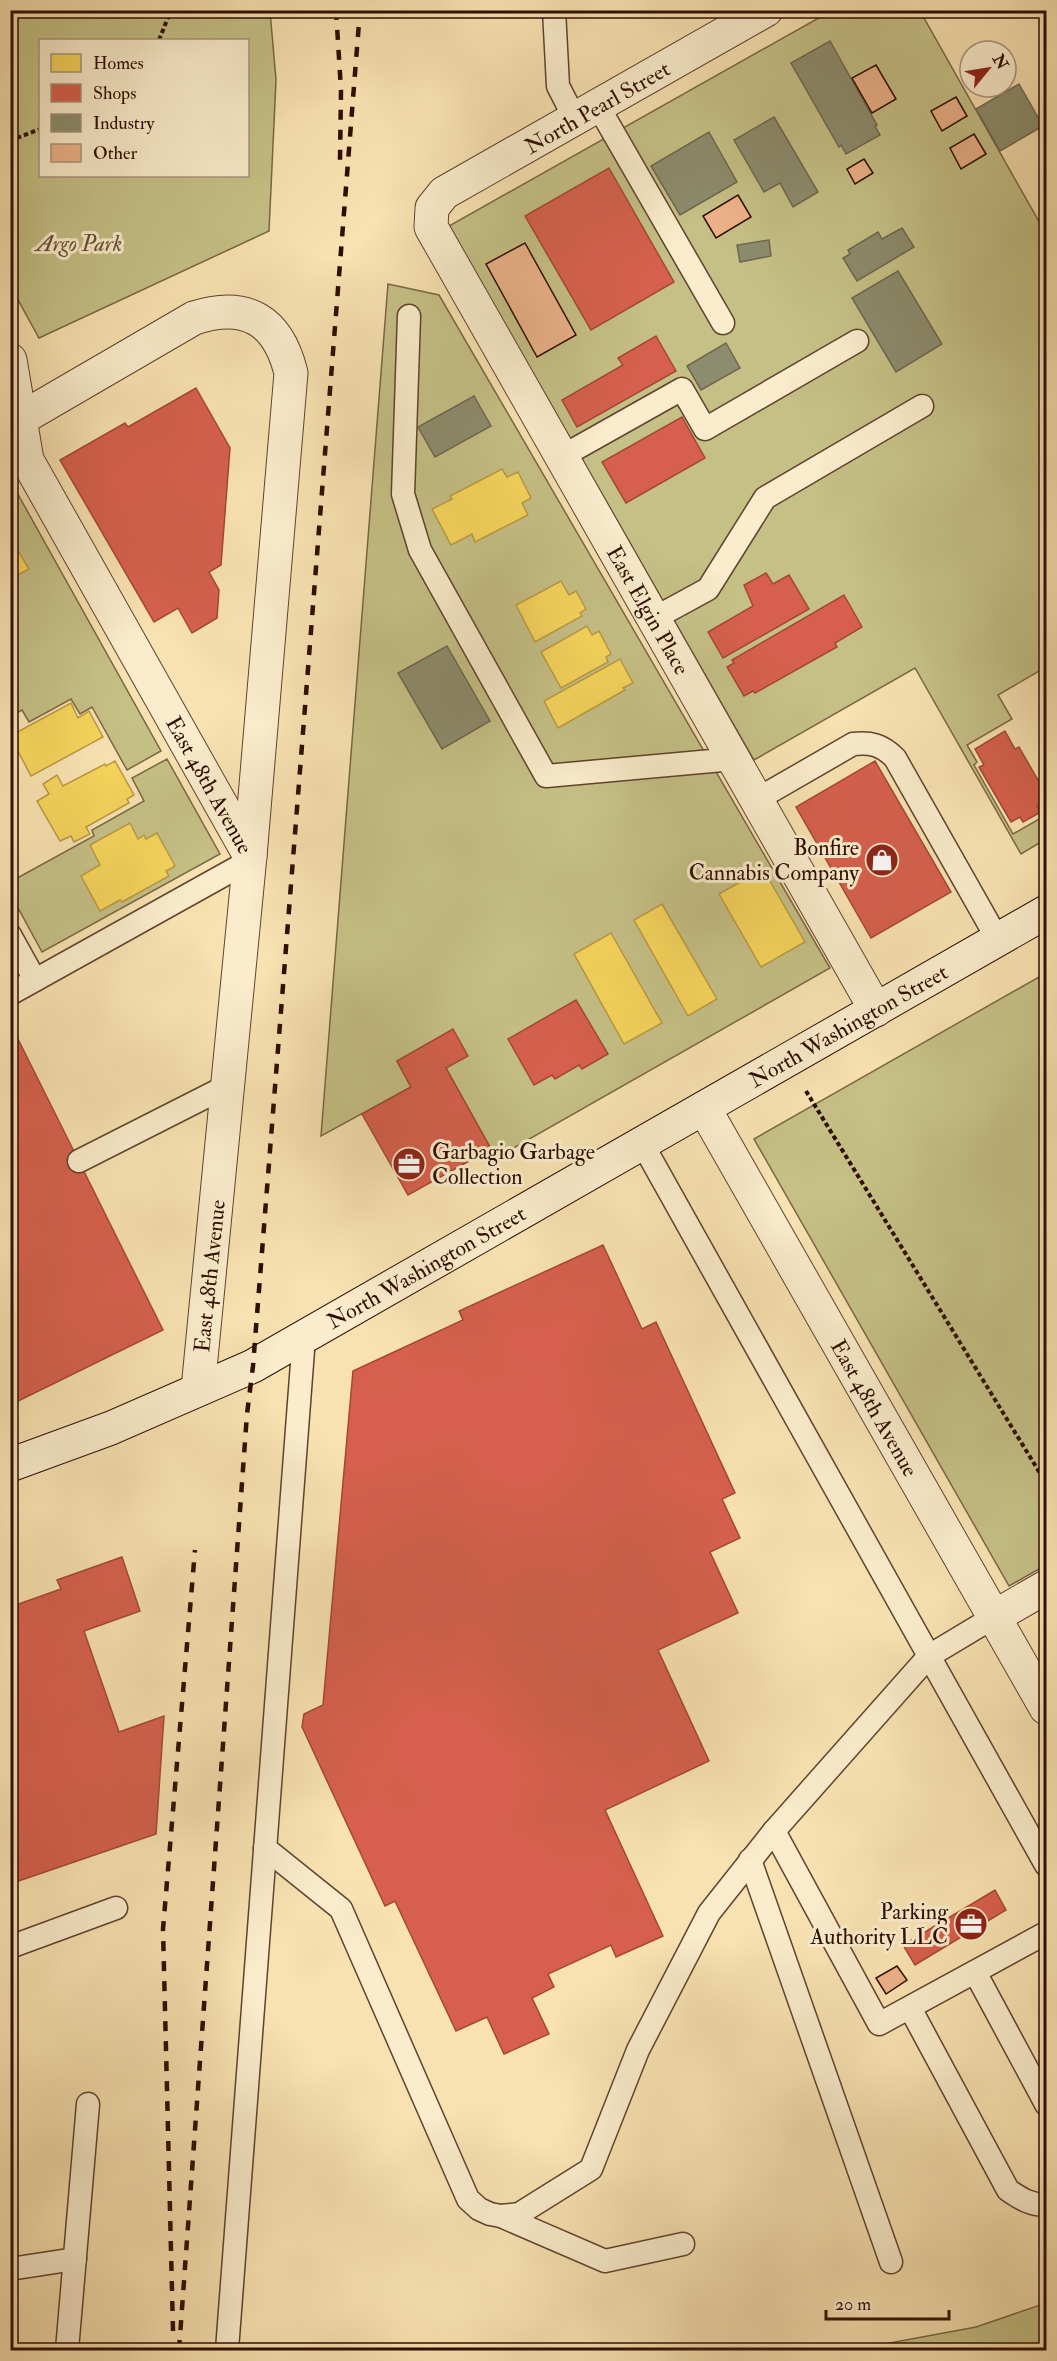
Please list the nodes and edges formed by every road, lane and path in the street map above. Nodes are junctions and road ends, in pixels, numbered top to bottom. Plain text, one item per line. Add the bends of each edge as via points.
1 (171, 10) edge
2 (554, 10) edge
3 (760, 12) edge
4 (159, 39) edge
5 (586, 112) junction
6 (39, 129) edge
7 (10, 135) edge
8 (432, 208) joint
9 (410, 316) dead end
10 (723, 323) dead end
11 (857, 341) dead end
12 (10, 360) edge
13 (922, 406) dead end
14 (16, 422) edge
15 (561, 457) junction
16 (653, 619) junction
17 (734, 759) junction
18 (756, 800) junction
19 (249, 858) junction
20 (1047, 912) edge
21 (10, 935) edge
22 (998, 940) junction
23 (35, 980) junction
24 (10, 994) edge
25 (876, 1010) junction
26 (227, 1086) junction
27 (807, 1091) dead end
28 (704, 1108) junction
29 (642, 1143) junction
30 (79, 1161) dead end
31 (304, 1337) junction
32 (198, 1389) junction
33 (10, 1465) edge
34 (1047, 1484) edge
35 (1047, 1587) edge
36 (994, 1617) junction
37 (929, 1656) junction
38 (1047, 1708) edge
39 (774, 1831) junction
40 (265, 1848) junction
41 (750, 1860) junction
42 (1047, 1865) edge
43 (116, 1908) dead end
44 (1047, 1933) edge
45 (10, 1947) edge
46 (975, 1972) junction
47 (910, 2008) junction
48 (88, 2104) dead end
49 (1047, 2104) edge
50 (1047, 2205) edge
51 (501, 2216) junction
52 (684, 2244) dead end
53 (75, 2259) junction
54 (891, 2262) dead end
55 (10, 2269) edge
56 (67, 2350) edge
57 (227, 2350) edge

1 - 4 path
2 - 5 lane via 558,86
3 - 5 street, North Pearl Street
5 - 8 street, North Pearl Street via 444,193
5 - 10 lane
6 - 7 path via 17,138
8 - 15 street, East Elgin Place via 431,227 435,236
9 - 17 lane via 403,494 420,550 546,776
11 - 15 lane via 705,429 682,389
12 - 14 street, East 48th Avenue
13 - 16 lane via 765,498 708,588
14 - 19 street, East 48th Avenue via 27,460
14 - 19 street via 194,318 214,311 236,312 257,319 274,333 285,352 291,373
15 - 16 street, East Elgin Place
16 - 17 street, East Elgin Place
17 - 18 street, East Elgin Place
18 - 22 lane via 854,744 866,742 887,750
18 - 25 street, East Elgin Place
19 - 23 lane
19 - 26 street, East 48th Avenue
20 - 22 street, North Washington Street
21 - 23 lane
22 - 25 street, North Washington Street
23 - 24 lane
25 - 28 street, North Washington Street
26 - 30 lane
26 - 32 street, East 48th Avenue
27 - 34 path
28 - 29 street, North Washington Street
28 - 36 street, East 48th Avenue
29 - 31 street, North Washington Street
29 - 37 lane
31 - 32 street, North Washington Street via 253,1366
31 - 40 lane
32 - 33 street, North Washington Street via 111,1428
35 - 36 street
36 - 37 lane
36 - 38 street, East 48th Avenue
37 - 39 lane
37 - 42 lane
39 - 41 lane
39 - 47 lane via 879,2024
40 - 51 lane via 341,1909 468,2199 479,2209
40 - 57 lane
41 - 51 lane via 709,1913 638,2050 591,2169 519,2214
41 - 54 lane
43 - 45 lane
44 - 46 lane
46 - 47 lane
46 - 49 lane
47 - 50 lane via 1008,2190 1022,2200
48 - 53 lane
51 - 52 lane via 605,2261
53 - 55 lane
53 - 56 lane

